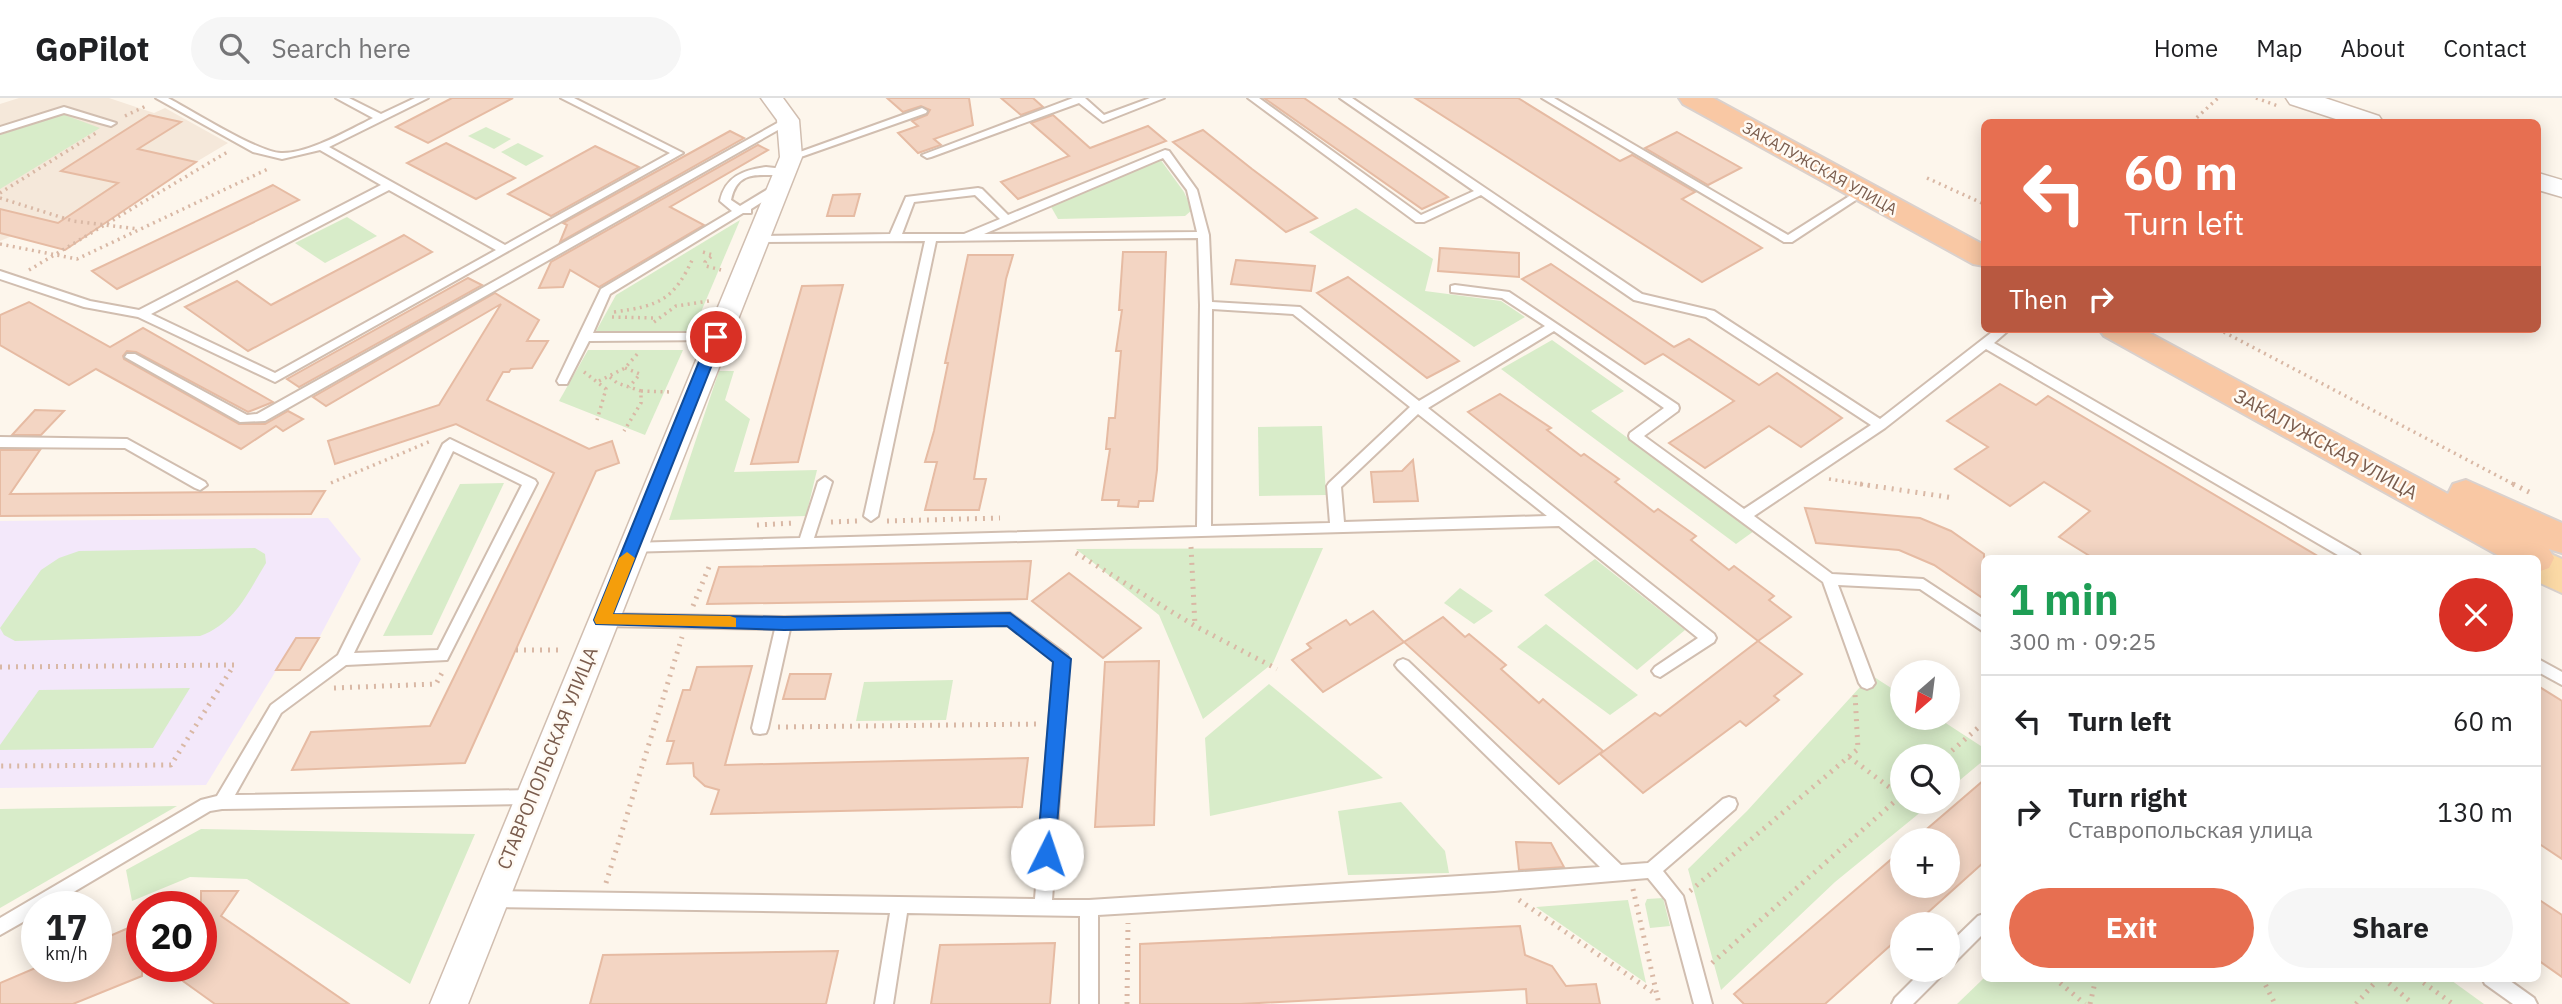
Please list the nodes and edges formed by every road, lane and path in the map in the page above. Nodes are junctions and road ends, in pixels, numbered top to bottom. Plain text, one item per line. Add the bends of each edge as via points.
1 (161, 98) edge
2 (341, 98) edge
3 (423, 98) edge
4 (566, 98) edge
5 (772, 98) edge
6 (1159, 98) edge
7 (1253, 98) edge
8 (1345, 98) edge
9 (1547, 98) edge
10 (1693, 98) edge
11 (1741, 98) edge
12 (2218, 98) edge
13 (2300, 98) edge
14 (922, 111) dead end
15 (381, 118) junction
16 (2195, 119) edge
17 (2361, 119) edge
18 (788, 120) junction
19 (111, 123) junction
20 (0, 130) edge
21 (321, 147) junction
22 (233, 149) dead end
23 (927, 155) dead end
24 (257, 162) dead end
25 (279, 164) dead end
26 (268, 169) junction
27 (784, 172) junction
28 (1927, 178) dead end
29 (2541, 182) edge
30 (388, 186) junction
31 (2562, 189) edge
32 (1482, 191) junction
33 (1863, 192) junction
34 (0, 195) edge
35 (1981, 203) edge
36 (740, 210) junction
37 (767, 210) junction
38 (1007, 220) junction
39 (107, 227) junction
40 (139, 229) junction
41 (1981, 230) edge
42 (1203, 235) junction
43 (895, 237) junction
44 (931, 237) junction
45 (966, 237) junction
46 (755, 239) junction
47 (0, 244) edge
48 (505, 250) junction
49 (1981, 255) edge
50 (56, 256) junction
51 (730, 270) dead end
52 (0, 275) edge
53 (13, 279) junction
54 (1455, 289) dead end
55 (716, 302) dead end
56 (1206, 305) junction
57 (141, 314) junction
58 (595, 315) junction
59 (656, 318) junction
60 (1554, 326) junction
61 (1999, 333) edge
62 (2124, 333) edge
63 (2171, 333) edge
64 (2226, 333) edge
65 (585, 337) junction
66 (648, 337) junction
67 (716, 337) junction
68 (1985, 344) junction
69 (131, 357) dead end
70 (571, 365) junction
71 (625, 368) junction
72 (609, 376) junction
73 (563, 381) dead end
74 (600, 382) junction
75 (628, 387) junction
76 (640, 391) junction
77 (679, 392) dead end
78 (1416, 409) junction
79 (597, 420) dead end
80 (1880, 425) junction
81 (624, 431) dead end
82 (439, 438) dead end
83 (0, 442) edge
84 (1804, 476) junction
85 (825, 482) dead end
86 (331, 483) dead end
87 (200, 485) dead end
88 (2441, 493) junction
89 (2538, 496) dead end
90 (1954, 498) dead end
91 (871, 516) dead end
92 (1744, 516) junction
93 (1562, 521) junction
94 (1336, 527) junction
95 (1204, 531) junction
96 (2562, 539) edge
97 (806, 542) junction
98 (1190, 543) dead end
99 (2562, 545) edge
100 (1066, 547) dead end
101 (631, 548) junction
102 (2349, 555) edge
103 (2525, 555) edge
104 (2530, 555) edge
105 (2541, 562) edge
106 (2562, 575) edge
107 (1829, 579) junction
108 (602, 620) junction
109 (784, 623) junction
110 (1981, 624) edge
111 (1195, 626) junction
112 (516, 650) dead end
113 (572, 650) dead end
114 (343, 659) junction
115 (447, 662) dead end
116 (1403, 665) dead end
117 (0, 667) edge
118 (2541, 667) edge
119 (1278, 668) dead end
120 (1660, 671) dead end
121 (2562, 679) edge
122 (331, 688) dead end
123 (1861, 688) joint
124 (1057, 724) junction
125 (1980, 726) dead end
126 (760, 728) joint
127 (1960, 744) edge
128 (1849, 757) junction
129 (0, 766) edge
130 (1890, 786) edge
131 (531, 797) junction
132 (222, 802) junction
133 (1729, 804) dead end
134 (1890, 806) edge
135 (1652, 870) junction
136 (1624, 873) junction
137 (1494, 883) junction
138 (491, 899) junction
139 (1676, 902) junction
140 (900, 905) junction
141 (1128, 905) junction
142 (1043, 906) junction
143 (1089, 908) junction
144 (1981, 925) edge
145 (0, 927) edge
146 (1960, 945) edge
147 (1696, 977) junction
148 (1923, 982) edge
149 (2059, 982) edge
150 (2095, 982) edge
151 (2264, 982) edge
152 (2377, 982) edge
153 (2386, 982) edge
154 (2423, 982) edge
155 (2497, 982) edge
156 (1657, 995) junction
157 (449, 1004) edge
158 (884, 1004) edge
159 (1089, 1004) edge
160 (1127, 1004) edge
161 (1659, 1004) edge
162 (1703, 1004) edge
163 (1901, 1004) edge
164 (2087, 1004) edge
165 (2275, 1004) edge
166 (2356, 1004) edge
167 (2413, 1004) edge
168 (2453, 1004) edge
169 (2528, 1004) edge

1 - 19 path
1 - 21 lane via 257,150 282,156
2 - 15 lane
3 - 15 lane
4 - 48 lane via 678,153
5 - 18 street
6 - 23 lane via 1104,119 1080,99
7 - 32 lane via 1420,220
8 - 32 lane
9 - 33 lane via 1788,240
10 - 33 highway, ЗАКАЛУЖСКАЯ УЛИЦА
11 - 41 highway
12 - 16 path
13 - 17 street
14 - 27 lane
15 - 21 lane
18 - 27 street
18 - 69 lane via 260,418 245,419
19 - 20 lane via 64,110
19 - 34 path
21 - 30 lane
22 - 39 path
24 - 26 path
25 - 26 path
26 - 40 path
27 - 36 lane
27 - 36 lane via 757,171 731,186 725,201
27 - 37 street, СТАВРОПОЛЬСКАЯ УЛИЦА
28 - 35 path
29 - 31 street
30 - 48 lane
30 - 57 lane
32 - 80 lane via 1638,297 1710,314
33 - 49 highway, ЗАКАЛУЖСКАЯ УЛИЦА
34 - 39 path via 49,214
36 - 37 lane
36 - 58 lane via 605,292
37 - 46 street, СТАВРОПОЛЬСКАЯ УЛИЦА
38 - 42 lane via 1165,153 1192,190
38 - 43 lane via 978,191 910,199
38 - 45 lane
39 - 40 path
39 - 50 path
40 - 50 path via 77,259
42 - 45 lane
42 - 56 lane
43 - 44 lane
43 - 46 lane
44 - 45 lane
44 - 91 lane
46 - 67 street, СТАВРОПОЛЬСКАЯ УЛИЦА
47 - 50 path
48 - 57 lane via 275,378
50 - 53 path
51 - 58 path via 709,269 705,262 713,255 704,252 691,261 676,288 651,304
52 - 53 lane
53 - 57 lane via 88,304
54 - 60 lane via 1505,295
55 - 59 path via 687,302
56 - 78 lane via 1296,310
56 - 95 lane
58 - 59 path
58 - 65 lane
59 - 66 path
60 - 78 lane
60 - 92 lane via 1673,408 1635,436
61 - 68 lane
62 - 88 highway, ЗАКАЛУЖСКАЯ УЛИЦА
63 - 88 highway
64 - 89 path
65 - 66 lane
65 - 70 lane
66 - 67 lane
66 - 71 path via 634,362
67 - 101 street, СТАВРОПОЛЬСКАЯ УЛИЦА
68 - 80 lane
68 - 102 lane
70 - 73 lane
70 - 74 path
71 - 72 path
71 - 75 path via 640,373
72 - 74 path
72 - 75 path
74 - 79 path via 606,389
75 - 76 path
76 - 77 path
76 - 81 path via 641,403
78 - 93 lane
78 - 94 lane via 1334,486
80 - 84 lane
82 - 86 path
83 - 87 lane via 127,444
84 - 90 path
84 - 92 lane
85 - 97 lane
88 - 96 highway
88 - 99 highway
88 - 103 main road
88 - 104 highway, ЗАКАЛУЖСКАЯ УЛИЦА
92 - 107 lane
93 - 94 lane
93 - 120 lane via 1709,638
94 - 95 lane
95 - 97 lane
97 - 101 lane
98 - 111 path
100 - 111 path
101 - 108 street, СТАВРОПОЛЬСКАЯ УЛИЦА
105 - 106 main road
107 - 110 lane via 1923,584
107 - 123 lane
108 - 109 lane
108 - 131 street, СТАВРОПОЛЬСКАЯ УЛИЦА
109 - 124 lane via 1010,619 1062,659
109 - 126 lane
111 - 119 path
112 - 113 path
114 - 114 lane via 450,444 530,483 442,656
114 - 132 lane via 276,709
115 - 122 path via 436,684
116 - 136 lane
117 - 129 path via 234,665 171,765
118 - 121 lane
123 - 128 path via 1858,749
124 - 126 path
124 - 142 lane
125 - 127 path
128 - 130 path
128 - 139 path
131 - 132 lane
131 - 138 street, СТАВРОПОЛЬСКАЯ УЛИЦА
132 - 145 lane via 207,805
133 - 135 lane
134 - 147 path
135 - 136 lane
135 - 139 lane
136 - 137 lane
136 - 156 path
137 - 141 lane
137 - 156 path
138 - 140 lane
138 - 157 street, СТАВРОПОЛЬСКАЯ УЛИЦА
139 - 147 lane
140 - 142 lane
140 - 158 lane
141 - 143 lane
141 - 160 path
142 - 143 lane
143 - 159 lane
144 - 146 lane
147 - 162 lane
148 - 163 lane
149 - 164 path
150 - 164 path
151 - 165 path
152 - 166 path
153 - 167 path
154 - 168 path
155 - 169 lane
156 - 161 path

